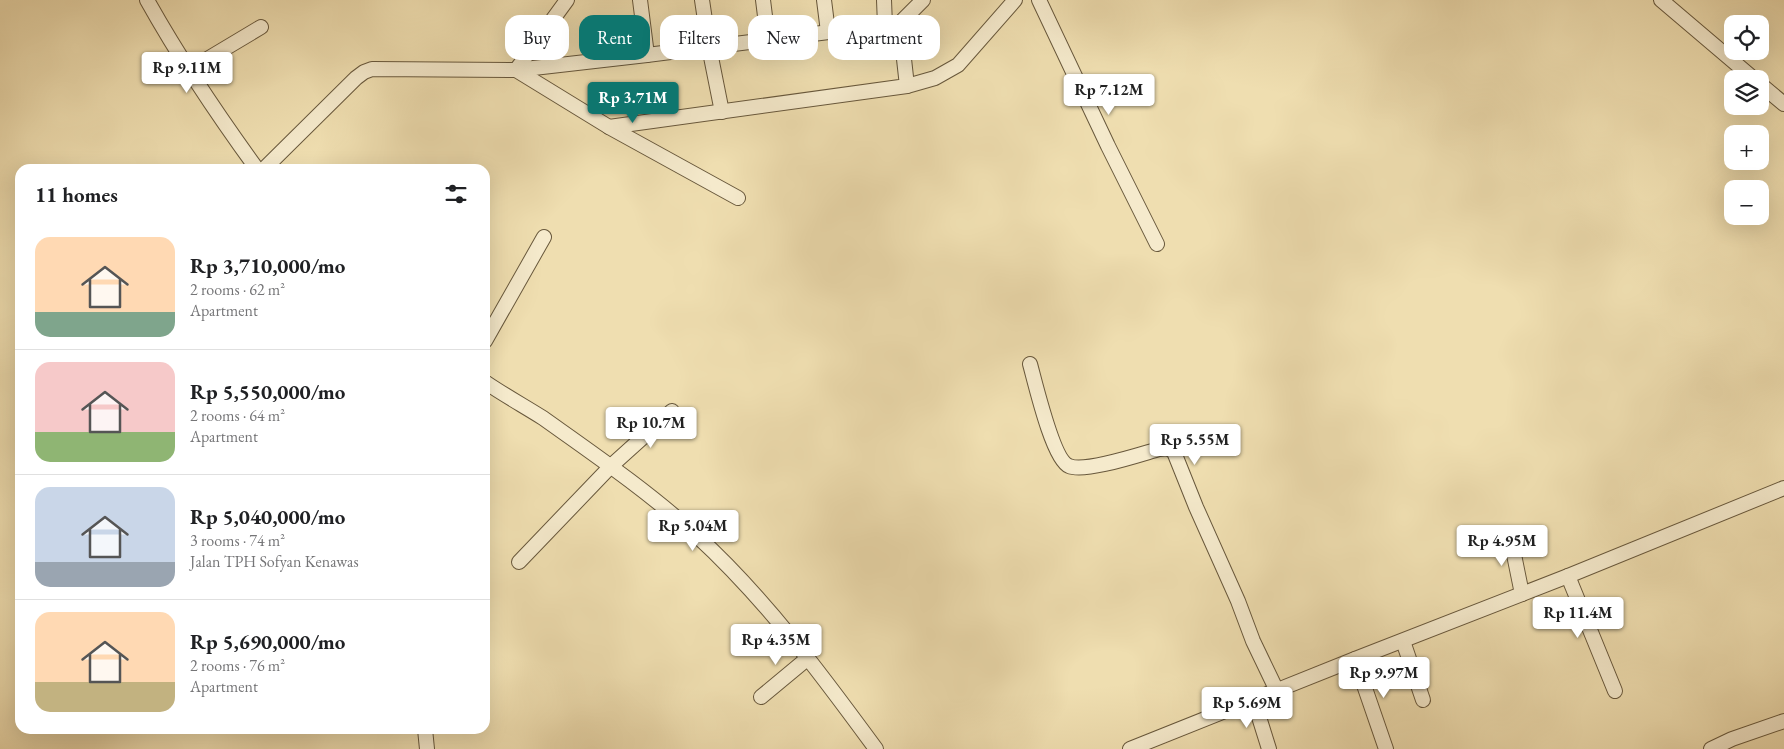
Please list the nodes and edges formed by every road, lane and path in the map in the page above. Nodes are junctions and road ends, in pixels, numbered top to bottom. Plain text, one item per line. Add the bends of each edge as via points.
1 (147, 0) edge
2 (567, 0) edge
3 (640, 0) edge
4 (702, 0) edge
5 (763, 0) edge
6 (824, 0) edge
7 (884, 0) edge
8 (923, 0) edge
9 (1015, 0) edge
10 (1039, 0) edge
11 (1661, 0) edge
12 (642, 15) edge
13 (704, 15) edge
14 (765, 15) edge
15 (885, 15) edge
16 (908, 15) edge
17 (261, 27) dead end
18 (828, 32) joint
19 (818, 33) edge
20 (603, 60) edge
21 (712, 60) edge
22 (904, 60) edge
23 (188, 70) junction
24 (516, 70) junction
25 (1743, 70) edge
26 (907, 86) junction
27 (1769, 92) edge
28 (1784, 104) edge
29 (722, 112) junction
30 (609, 127) junction
31 (253, 164) edge
32 (269, 164) edge
33 (738, 198) dead end
34 (544, 237) dead end
35 (1157, 244) dead end
36 (490, 332) edge
37 (1030, 364) dead end
38 (490, 385) edge
39 (672, 411) dead end
40 (611, 466) junction
41 (1784, 488) edge
42 (1510, 535) dead end
43 (519, 562) dead end
44 (1568, 576) junction
45 (1522, 594) junction
46 (1403, 641) junction
47 (808, 658) junction
48 (1355, 659) junction
49 (1277, 691) junction
50 (1615, 691) dead end
51 (761, 696) dead end
52 (1423, 700) dead end
53 (1254, 701) junction
54 (1784, 721) edge
55 (426, 734) edge
56 (1134, 748) edge
57 (427, 749) edge
58 (876, 749) edge
59 (1268, 749) edge
60 (1386, 749) edge
61 (1711, 749) edge

1 - 23 street
2 - 24 street
3 - 12 street
4 - 13 street
5 - 14 street
6 - 18 street
7 - 15 street
8 - 16 street
9 - 26 street via 958,65 935,78
10 - 35 street
11 - 25 street
17 - 23 street
18 - 19 street
20 - 24 street
21 - 29 street
22 - 26 street
23 - 31 street
24 - 30 street
24 - 32 street via 382,68 364,72
26 - 29 street
27 - 28 street
29 - 30 street
30 - 33 street
34 - 36 street
37 - 49 street via 1047,423 1067,466 1087,468 1159,449 1168,448 1174,452 1253,642
38 - 40 street
39 - 40 street
40 - 43 street
40 - 47 street via 697,536
41 - 44 street
42 - 45 street
44 - 45 street
44 - 50 street
45 - 46 street
46 - 48 street
46 - 52 street
47 - 51 street
47 - 58 street
48 - 49 street
48 - 60 street
49 - 53 street
53 - 56 street
53 - 59 street
54 - 61 street
55 - 57 street

